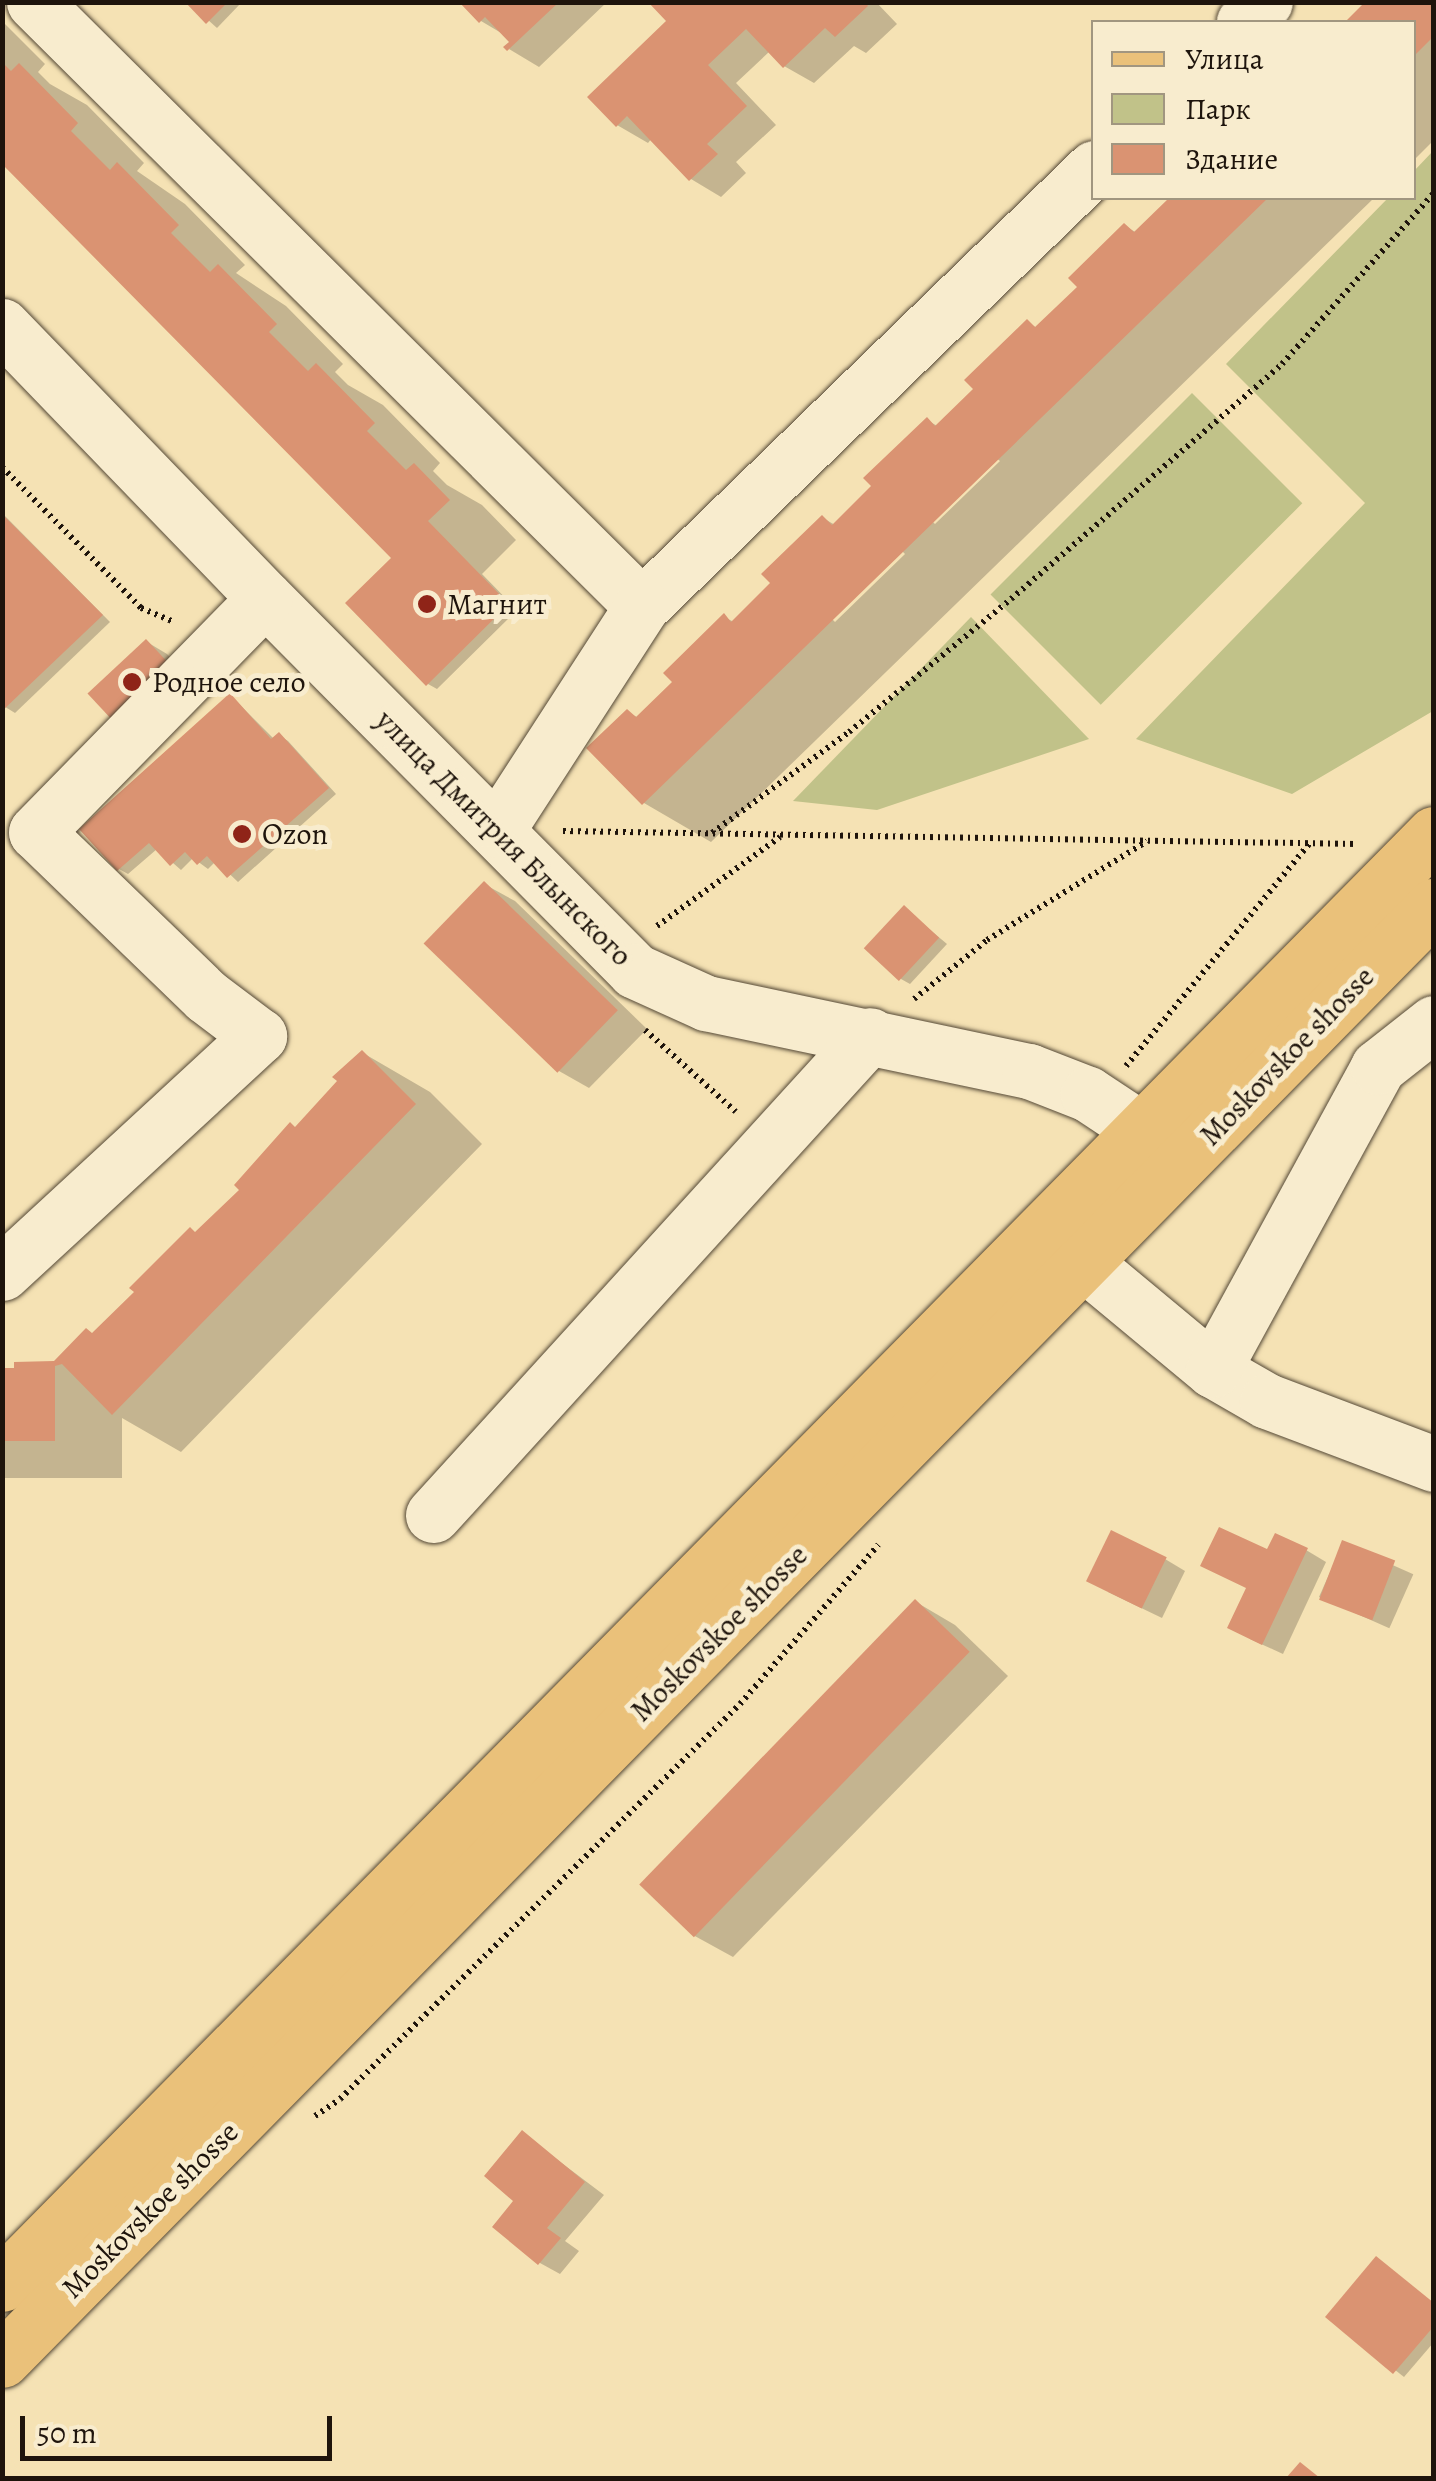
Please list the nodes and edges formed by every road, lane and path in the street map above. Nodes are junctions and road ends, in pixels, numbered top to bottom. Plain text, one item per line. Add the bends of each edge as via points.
1 (34, 2) edge
2 (1264, 2) edge
3 (1246, 20) edge
4 (1091, 171) edge
5 (1434, 193) edge
6 (2, 326) edge
7 (265, 598) junction
8 (642, 606) junction
9 (497, 830) junction
10 (712, 833) junction
11 (1434, 834) edge
12 (783, 835) junction
13 (19, 836) edge
14 (1148, 840) junction
15 (1364, 844) dead end
16 (1434, 906) edge
17 (620, 954) junction
18 (1320, 1022) junction
19 (1434, 1023) edge
20 (870, 1035) junction
21 (1378, 1067) junction
22 (1142, 1127) junction
23 (1186, 1160) junction
24 (1084, 1262) junction
25 (2, 1273) edge
26 (1213, 1370) junction
27 (1434, 1464) edge
28 (433, 1515) dead end
29 (2, 2284) edge
30 (2, 2360) edge

1 - 8 street
2 - 3 street
4 - 8 street
5 - 10 path via 1282,364 996,612
6 - 7 street, улица Дмитрия Блынского
7 - 9 street, улица Дмитрия Блынского
7 - 13 street
8 - 9 street
9 - 10 path
9 - 17 street, улица Дмитрия Блынского
10 - 12 path
11 - 22 main road, Moskovskoe shosse
12 - 14 path
12 - 17 path
13 - 25 street via 259,1036
14 - 15 path
14 - 20 path via 986,940
16 - 18 main road, Moskovskoe shosse
17 - 20 street, улица Дмитрия Блынского via 636,970 706,1004
18 - 21 street
18 - 23 main road, Moskovskoe shosse
19 - 21 street
20 - 22 street, улица Дмитрия Блынского via 1029,1071 1088,1094
20 - 28 street
21 - 26 street
22 - 23 street, улица Дмитрия Блынского
22 - 29 main road, Moskovskoe shosse
23 - 24 main road, Moskovskoe shosse
24 - 26 street
24 - 30 main road, Moskovskoe shosse
26 - 27 street via 1267,1401

